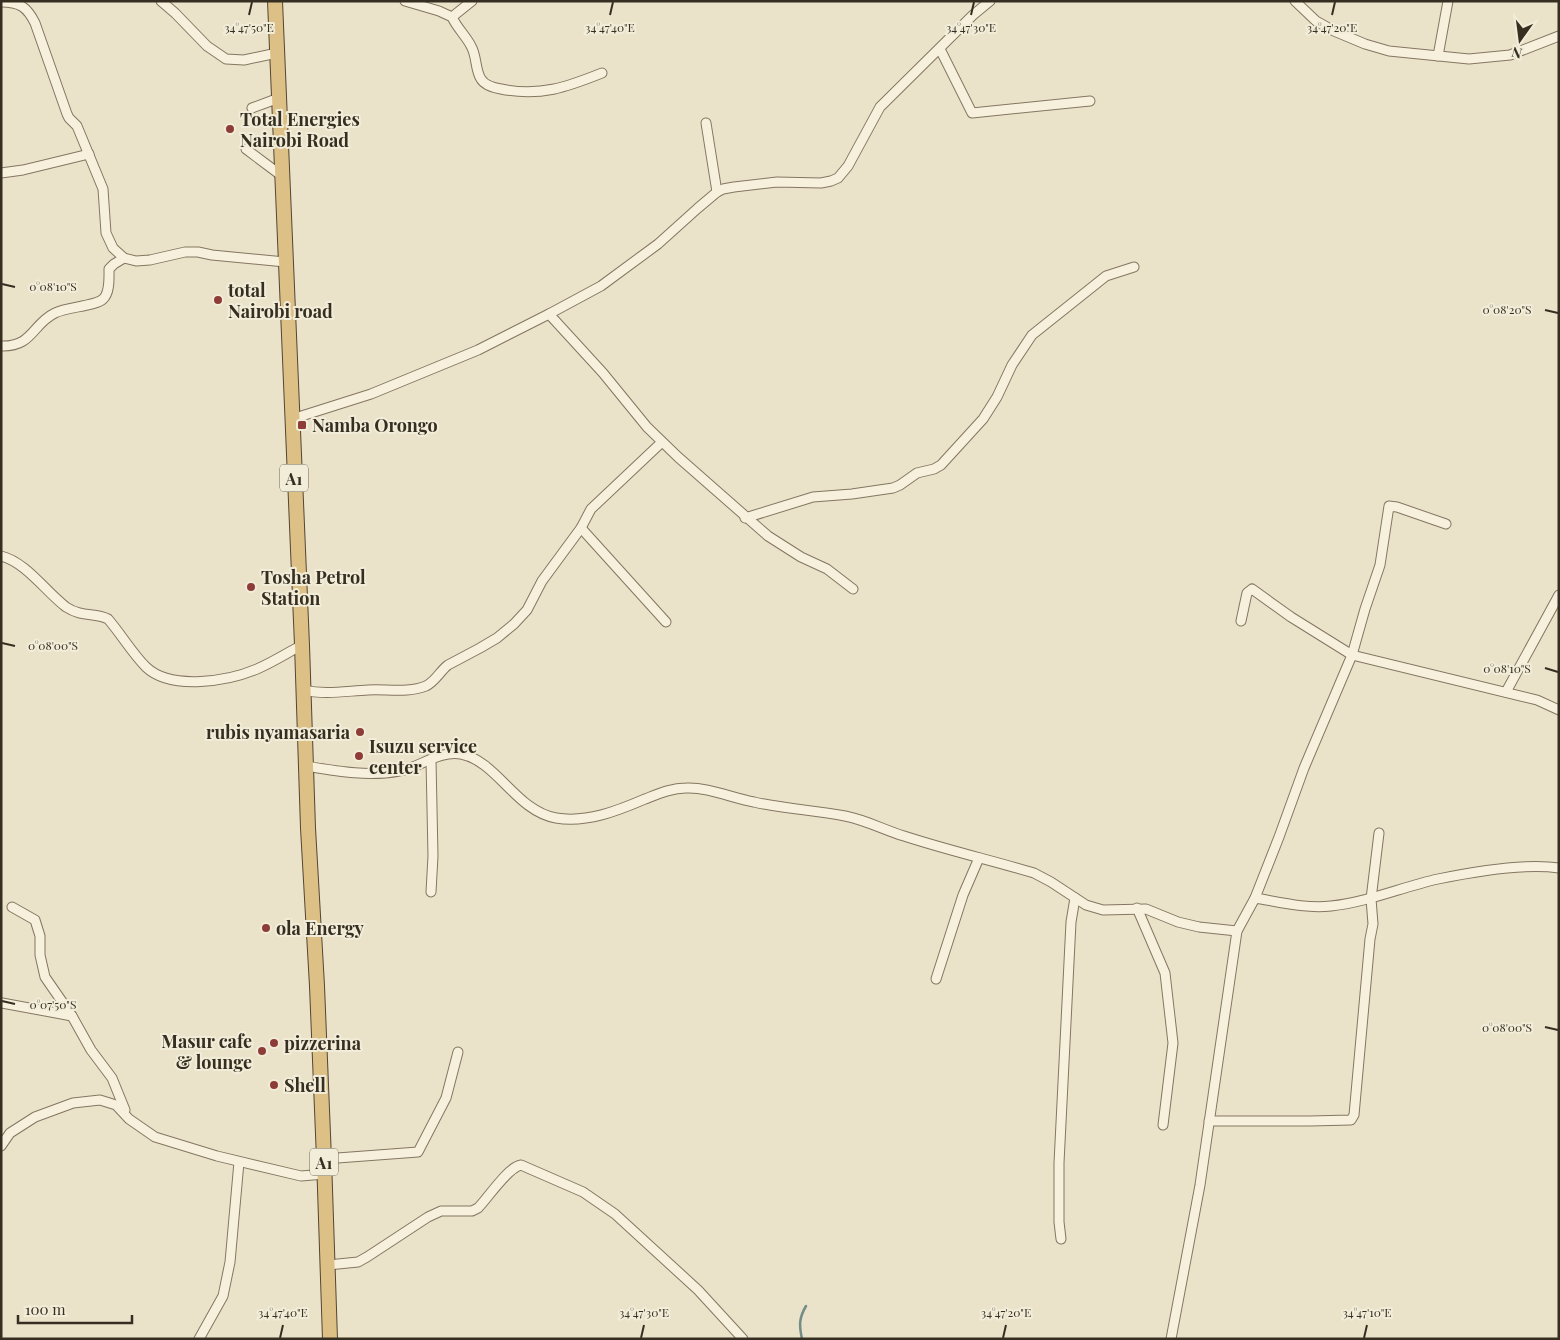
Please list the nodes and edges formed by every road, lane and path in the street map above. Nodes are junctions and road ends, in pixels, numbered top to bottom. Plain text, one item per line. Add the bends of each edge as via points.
1 (161, 1) edge
2 (275, 1) edge
3 (405, 1) edge
4 (472, 1) edge
5 (990, 1) edge
6 (1295, 1) edge
7 (1448, 1) edge
8 (1, 2) edge
9 (452, 17) junction
10 (1559, 36) edge
11 (940, 49) junction
12 (277, 53) junction
13 (1438, 56) junction
14 (602, 73) dead end
15 (278, 98) junction
16 (1090, 101) dead end
17 (252, 108) dead end
18 (706, 122) dead end
19 (246, 149) dead end
20 (89, 154) junction
21 (1, 173) edge
22 (282, 176) junction
23 (717, 192) junction
24 (124, 258) junction
25 (285, 262) junction
26 (1134, 267) dead end
27 (549, 314) junction
28 (1, 346) edge
29 (292, 419) junction
30 (662, 442) junction
31 (745, 518) junction
32 (1446, 524) dead end
33 (581, 528) junction
34 (1, 556) edge
35 (853, 590) dead end
36 (1559, 595) edge
37 (1241, 621) dead end
38 (666, 622) dead end
39 (302, 645) junction
40 (1352, 654) junction
41 (303, 690) junction
42 (1506, 692) junction
43 (1559, 710) edge
44 (431, 760) junction
45 (306, 766) junction
46 (1379, 833) dead end
47 (979, 858) junction
48 (1559, 868) edge
49 (431, 892) dead end
50 (1075, 898) junction
51 (1255, 898) junction
52 (1371, 899) junction
53 (12, 907) dead end
54 (1137, 908) junction
55 (1237, 931) junction
56 (936, 979) dead end
57 (2, 1003) edge
58 (72, 1016) junction
59 (458, 1052) dead end
60 (129, 1119) junction
61 (1209, 1121) junction
62 (1163, 1125) dead end
63 (1, 1146) edge
64 (324, 1159) junction
65 (239, 1162) junction
66 (325, 1174) junction
67 (1061, 1239) dead end
68 (328, 1265) junction
69 (739, 1338) edge
70 (199, 1339) edge
71 (330, 1339) edge
72 (1171, 1339) edge

1 - 12 street via 219,56 244,60
2 - 12 highway, A1
3 - 9 street
4 - 9 street
5 - 11 street
6 - 13 street via 1316,21 1365,44 1389,51
7 - 13 street
8 - 20 street via 20,4 30,12 69,118 77,126
9 - 14 street via 472,46 481,80 493,88 540,92 565,88
10 - 13 street via 1510,55 1469,59
11 - 16 street via 972,113
11 - 23 street via 880,107 838,178 831,182 777,182
12 - 15 highway, A1
15 - 17 street
15 - 22 highway, A1
18 - 23 street
19 - 22 street
20 - 21 street
20 - 24 street via 103,189 106,233 113,248
22 - 25 highway, A1
23 - 27 street via 658,244 608,280
24 - 25 street via 150,260 198,252
24 - 28 street via 109,270 109,284 102,301 54,313 21,343
25 - 29 highway, A1
26 - 31 street via 1106,276 1032,335 982,419 941,465 917,473 893,488 813,497
27 - 29 street via 478,350 371,394
27 - 30 street
29 - 39 highway, A1
30 - 31 street
30 - 33 street via 591,509
31 - 35 street via 801,557 827,569
32 - 40 street via 1389,506 1380,564
33 - 38 street
33 - 41 street via 542,581 527,610 514,624 480,648 448,664 432,682 409,689 324,693
34 - 39 street via 26,570 74,612 108,619 147,668 172,680 227,678 257,669
36 - 42 street
37 - 40 street via 1247,593 1252,589 1290,617
39 - 41 highway, A1
40 - 42 street
40 - 51 street
41 - 45 highway, A1
42 - 43 street
44 - 45 street via 400,771 377,774
44 - 47 street via 452,754 472,758 519,799 553,818 574,820 591,817 619,810 668,790 686,788 863,820 909,838
44 - 49 street via 434,856
45 - 64 highway, A1 / A1
46 - 52 street
47 - 50 street via 1034,873
47 - 56 street via 963,895
48 - 52 street via 1544,866 1482,871 1437,879
50 - 54 street via 1103,910
50 - 67 street via 1071,922 1059,1163
51 - 52 street via 1328,907
51 - 55 street
52 - 61 street via 1374,924 1351,1120
53 - 58 street via 34,920 40,936 40,955 46,977
54 - 55 street via 1199,927
54 - 62 street via 1165,974 1173,1043
55 - 61 street
57 - 58 street
58 - 60 street via 112,1078
59 - 64 street via 446,1098 418,1152
60 - 63 street via 116,1104 100,1100 73,1103 36,1117 10,1133
60 - 65 street via 155,1137
61 - 72 street
64 - 66 highway, A1 / A1
65 - 66 street via 301,1176
65 - 70 street via 230,1262 223,1296
66 - 68 highway, A1 / A1
68 - 69 street via 358,1262 441,1211 472,1211 478,1208 510,1172 521,1166 584,1192 615,1214 698,1290
68 - 71 highway, A1 / A1

